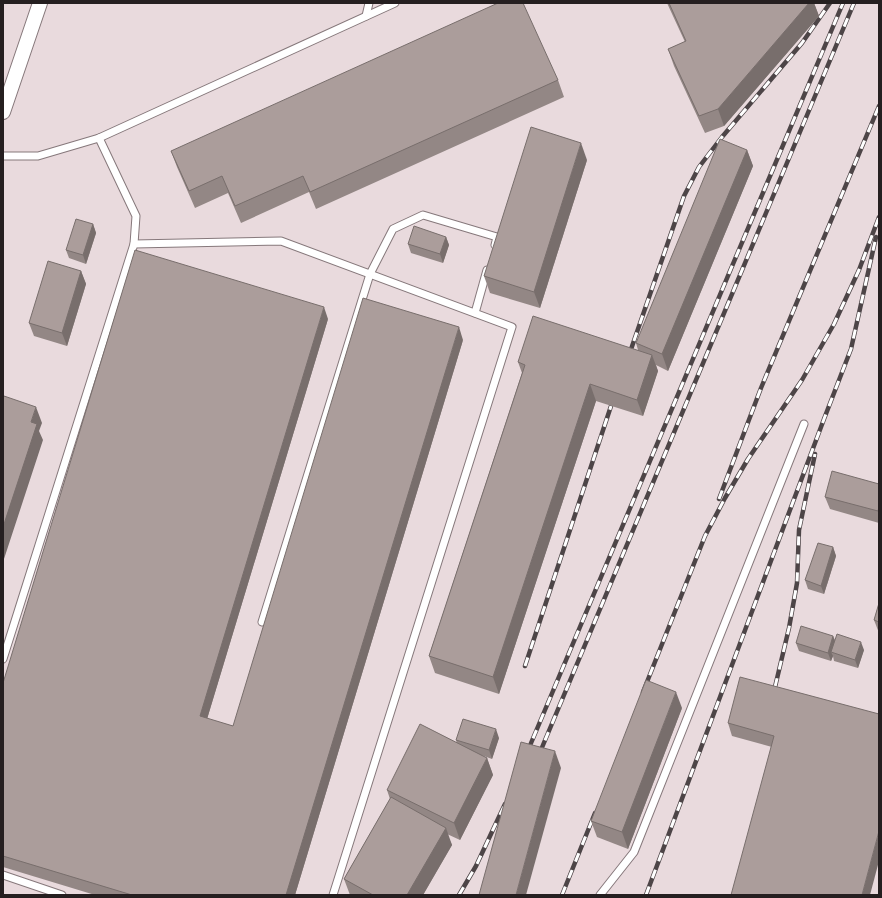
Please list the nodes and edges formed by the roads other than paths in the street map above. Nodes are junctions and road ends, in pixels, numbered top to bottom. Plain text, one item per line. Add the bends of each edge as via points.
1 (40, 3) edge
2 (370, 3) edge
3 (395, 3) edge
4 (366, 16) junction
5 (3, 112) edge
6 (98, 138) junction
7 (3, 156) edge
8 (134, 244) junction
9 (492, 252) edge
10 (490, 260) edge
11 (370, 274) junction
12 (474, 313) junction
13 (804, 424) dead end
14 (262, 622) dead end
15 (3, 659) edge
16 (3, 875) edge
17 (62, 895) edge
18 (333, 895) edge
19 (600, 895) edge

1 - 5 street
2 - 4 lane
3 - 4 lane
4 - 6 lane
6 - 7 lane via 38,156
6 - 8 lane via 136,216
8 - 11 lane via 281,241
8 - 15 lane
9 - 11 lane via 497,237 423,215 392,229
10 - 12 lane
11 - 12 lane
11 - 14 lane
12 - 18 lane via 512,327
13 - 19 lane via 634,852
16 - 17 lane

